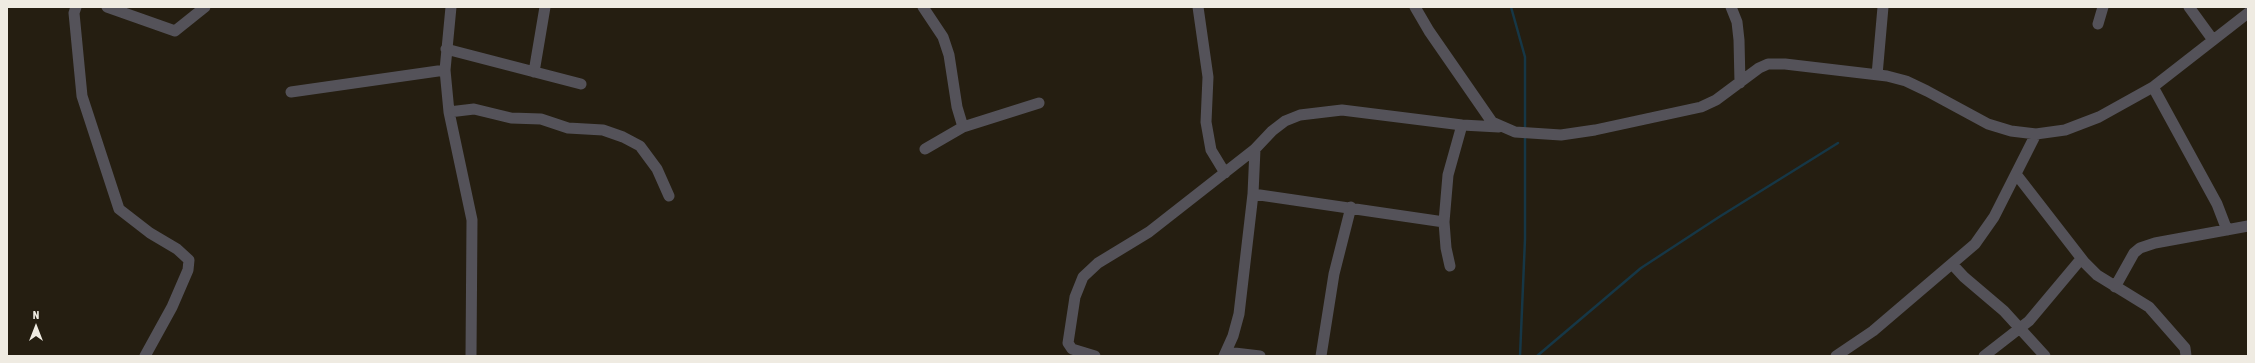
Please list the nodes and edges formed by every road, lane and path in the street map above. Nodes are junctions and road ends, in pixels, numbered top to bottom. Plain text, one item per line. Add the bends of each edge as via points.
1 (107, 7) edge
2 (205, 7) edge
3 (451, 7) edge
4 (544, 7) edge
5 (923, 7) edge
6 (1198, 7) edge
7 (1415, 7) edge
8 (1731, 7) edge
9 (1883, 7) edge
10 (2103, 7) edge
11 (2189, 7) edge
12 (74, 9) edge
13 (2248, 13) edge
14 (2098, 24) dead end
15 (2213, 40) junction
16 (446, 50) junction
17 (445, 70) junction
18 (534, 72) junction
19 (1877, 75) junction
20 (1740, 83) junction
21 (581, 84) dead end
22 (2153, 87) junction
23 (291, 92) dead end
24 (1039, 103) dead end
25 (449, 112) junction
26 (1462, 125) junction
27 (963, 127) junction
28 (1500, 127) junction
29 (2036, 134) junction
30 (925, 149) dead end
31 (1255, 149) junction
32 (1225, 173) junction
33 (2016, 174) junction
34 (1254, 194) junction
35 (669, 196) dead end
36 (1351, 207) junction
37 (1444, 222) junction
38 (2248, 226) edge
39 (2227, 230) junction
40 (2081, 259) junction
41 (1952, 264) junction
42 (1450, 266) dead end
43 (2115, 287) junction
44 (2020, 330) junction
45 (1225, 354) edge
46 (145, 356) edge
47 (471, 356) edge
48 (1096, 356) edge
49 (1260, 356) edge
50 (1321, 356) edge
51 (1836, 356) edge
52 (1984, 356) edge
53 (2045, 356) edge
54 (2186, 356) edge

1 - 2 street via 176,31
3 - 16 street
4 - 18 street
5 - 27 street via 943,37 949,55 957,107
6 - 32 street via 1208,78 1206,122 1211,150
7 - 28 street via 1485,113
8 - 20 street via 1737,22
9 - 19 street
10 - 14 street
11 - 15 street
12 - 46 street via 82,96 119,209 189,260 188,270 172,307
13 - 15 street
15 - 22 street
16 - 17 street
16 - 18 street
17 - 23 street
17 - 25 street
18 - 21 street
19 - 20 street via 1768,64 1758,68
19 - 29 street via 1906,81 1988,124 2011,131
20 - 28 street via 1701,107 1595,130 1561,134 1519,133
22 - 29 street via 2099,117 2065,130
22 - 39 street via 2216,204
24 - 27 street
25 - 35 street via 474,109 511,118 541,119 568,128 603,130 623,137 640,146 657,169
25 - 47 street via 472,220
26 - 28 street
26 - 31 street via 1349,111 1324,111 1300,115 1285,121
26 - 37 street via 1448,176
27 - 30 street
29 - 33 street
31 - 32 street
31 - 34 street
32 - 48 street via 1150,232 1098,263 1083,277 1075,297 1068,343 1072,349
33 - 40 street
33 - 41 street via 1994,217 1975,244
34 - 36 street
34 - 45 street via 1239,314
36 - 37 street
36 - 50 street via 1334,274
37 - 42 street
38 - 39 street
39 - 43 street via 2140,248 2134,253
40 - 43 street via 2097,275
40 - 44 street
41 - 44 street via 2004,311
41 - 51 street via 1873,331
43 - 54 street via 2149,307 2185,348
44 - 52 street
44 - 53 street
45 - 49 street

